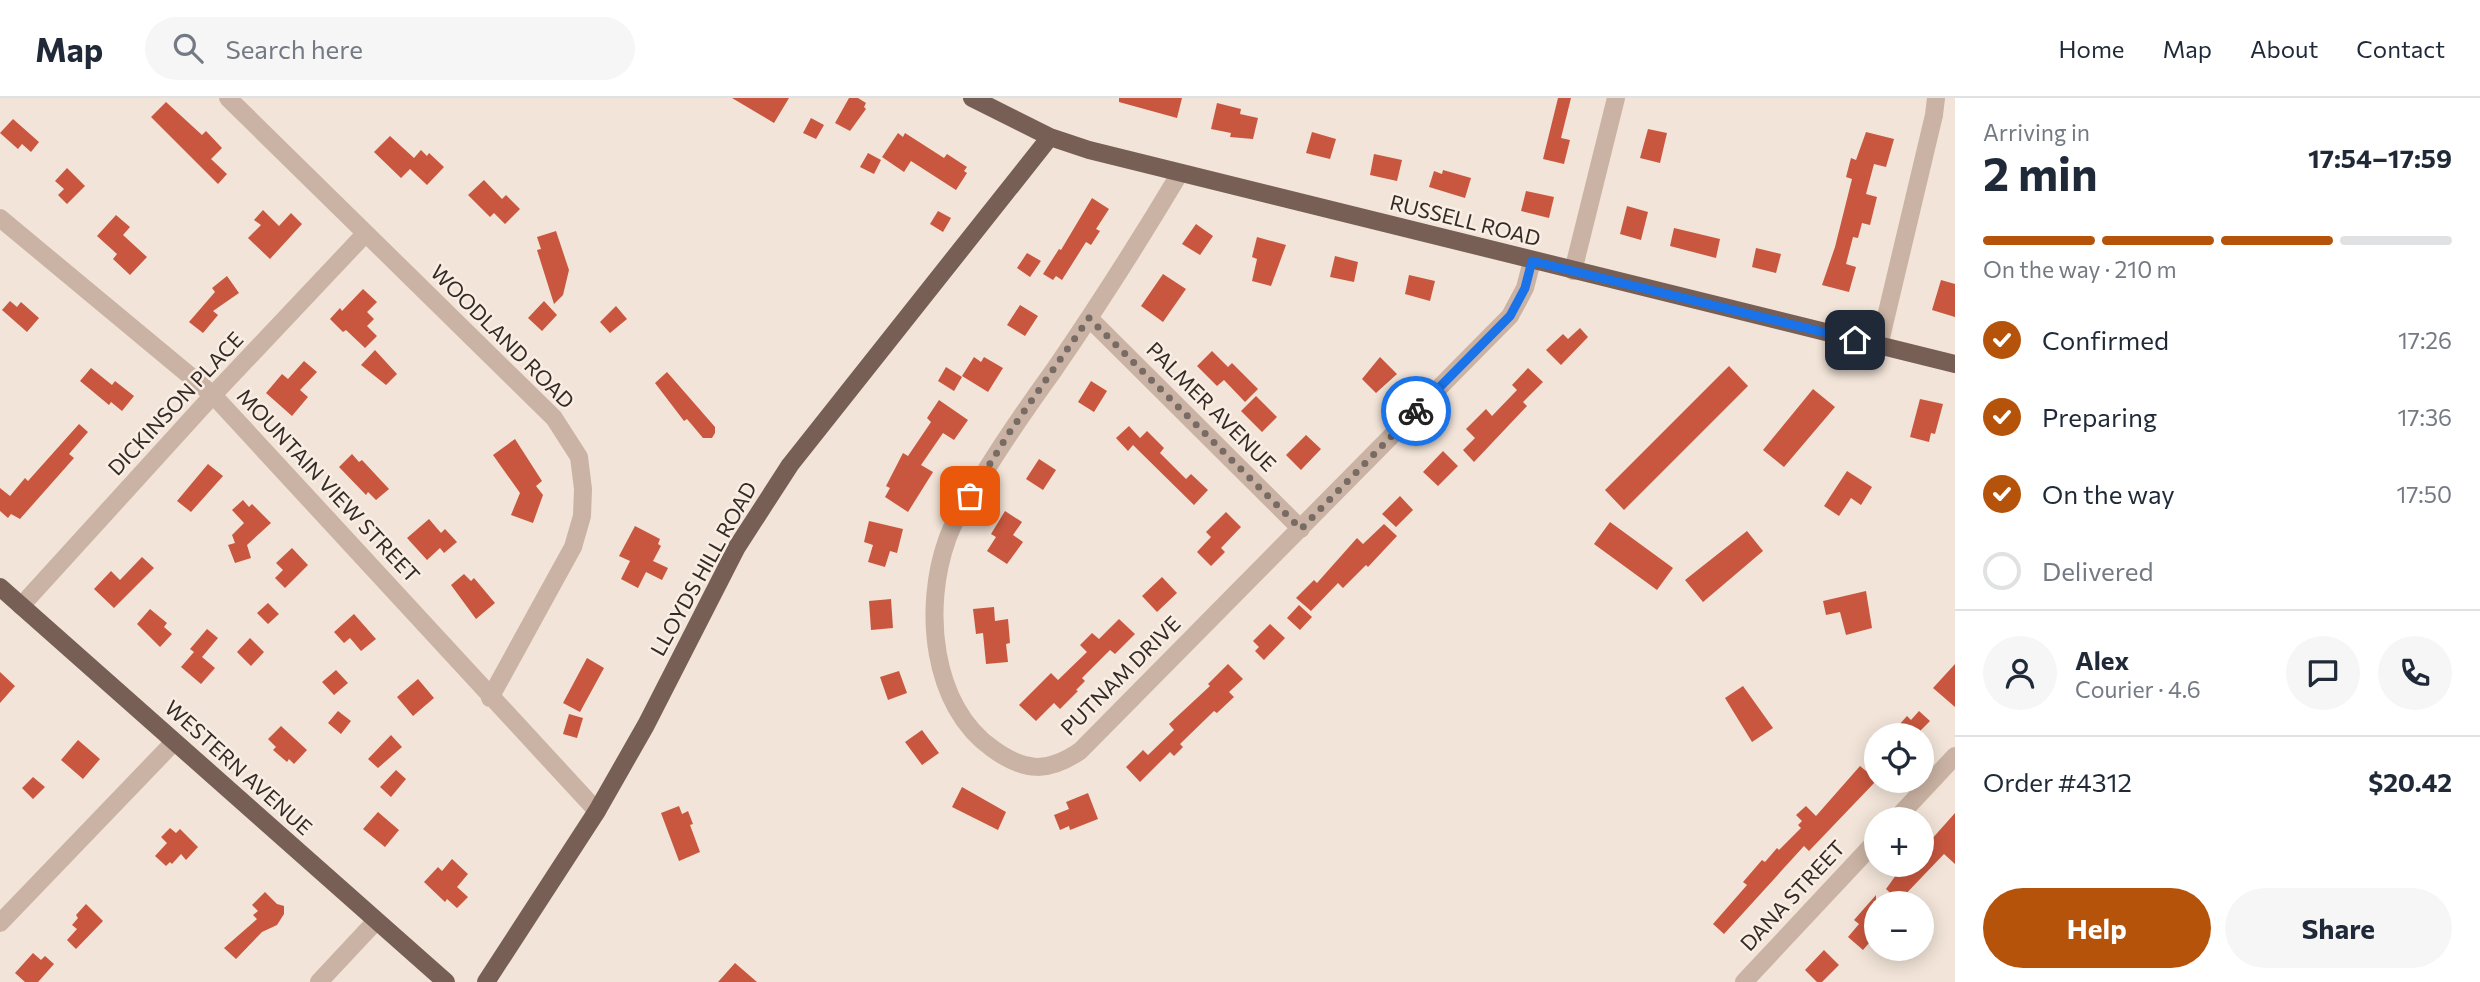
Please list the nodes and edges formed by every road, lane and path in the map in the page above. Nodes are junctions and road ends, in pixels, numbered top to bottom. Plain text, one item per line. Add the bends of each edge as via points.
1 (228, 98) edge
2 (972, 98) edge
3 (1616, 98) edge
4 (1936, 98) edge
5 (1050, 137) junction
6 (1180, 173) junction
7 (0, 218) edge
8 (365, 234) junction
9 (1532, 261) junction
10 (1573, 271) junction
11 (1089, 318) junction
12 (1879, 346) junction
13 (1955, 364) edge
14 (213, 396) junction
15 (1301, 529) junction
16 (0, 587) edge
17 (21, 606) junction
18 (490, 698) junction
19 (174, 742) junction
20 (1955, 756) edge
21 (1907, 807) edge
22 (597, 811) junction
23 (1864, 854) edge
24 (376, 921) junction
25 (0, 923) edge
26 (319, 982) edge
27 (446, 982) edge
28 (486, 982) edge
29 (1744, 982) edge

1 - 8 street, WOODLAND ROAD
2 - 5 main road, RUSSELL ROAD
3 - 10 street
4 - 12 street
5 - 6 main road, RUSSELL ROAD
5 - 22 main road, LLOYDS HILL ROAD via 762,506
6 - 9 main road, RUSSELL ROAD
6 - 11 street, PUTNAM DRIVE
7 - 14 street, MOUNTAIN VIEW STREET
8 - 14 street, DICKINSON PLACE
8 - 18 street, WOODLAND ROAD via 554,418 579,457 582,516 573,547
9 - 10 main road, RUSSELL ROAD
9 - 15 street, PUTNAM DRIVE via 1525,288 1510,316
10 - 12 main road, RUSSELL ROAD
11 - 15 street, PALMER AVENUE
11 - 15 street, PUTNAM DRIVE via 1003,443 961,510 944,548 934,600 936,642 958,713 971,731 1019,763 1042,767 1063,762
12 - 13 main road, RUSSELL ROAD
14 - 17 street, DICKINSON PLACE
14 - 18 street, MOUNTAIN VIEW STREET
16 - 17 main road, WESTERN AVENUE
17 - 19 main road, WESTERN AVENUE
18 - 22 street, MOUNTAIN VIEW STREET
19 - 24 main road, WESTERN AVENUE
19 - 25 street
20 - 21 street
22 - 28 main road, LLOYDS HILL ROAD
23 - 29 street, DANA STREET
24 - 26 street
24 - 27 main road, WESTERN AVENUE

